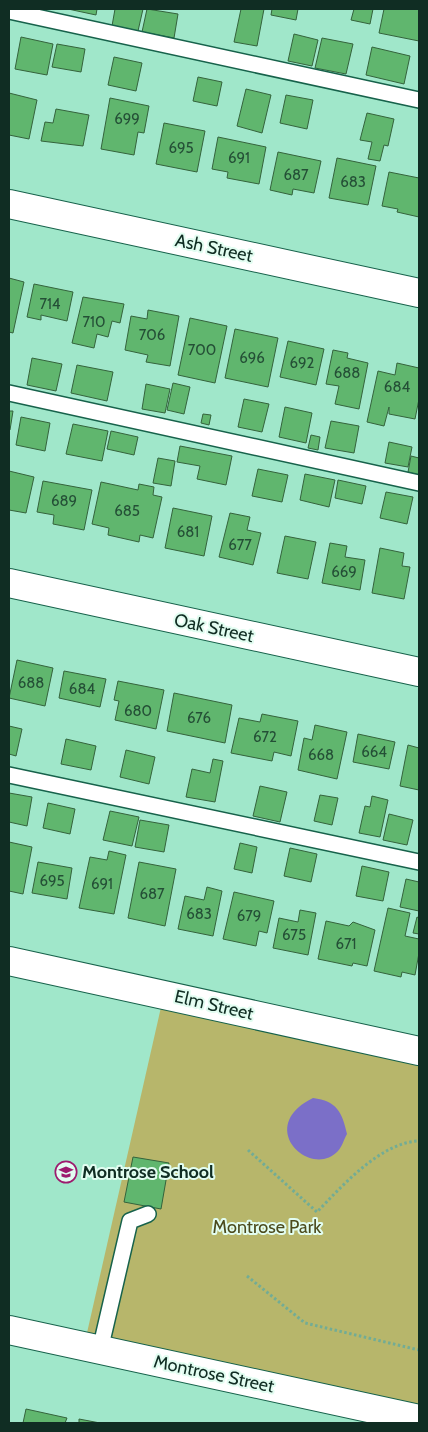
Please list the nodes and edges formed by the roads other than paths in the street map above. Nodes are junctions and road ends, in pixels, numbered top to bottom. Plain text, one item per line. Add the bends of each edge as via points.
1 (9, 11) edge
2 (419, 100) edge
3 (9, 204) edge
4 (419, 293) edge
5 (9, 393) edge
6 (419, 483) edge
7 (9, 584) edge
8 (419, 672) edge
9 (9, 775) edge
10 (419, 862) edge
11 (9, 961) edge
12 (419, 1051) edge
13 (148, 1214) dead end
14 (9, 1330) edge
15 (100, 1350) junction
16 (419, 1419) edge

1 - 2 lane
3 - 4 street, Ash Street
5 - 6 lane
7 - 8 street, Oak Street
9 - 10 lane
11 - 12 street, Elm Street
13 - 15 lane via 130,1221
14 - 15 street, Montrose Street
15 - 16 street, Montrose Street

